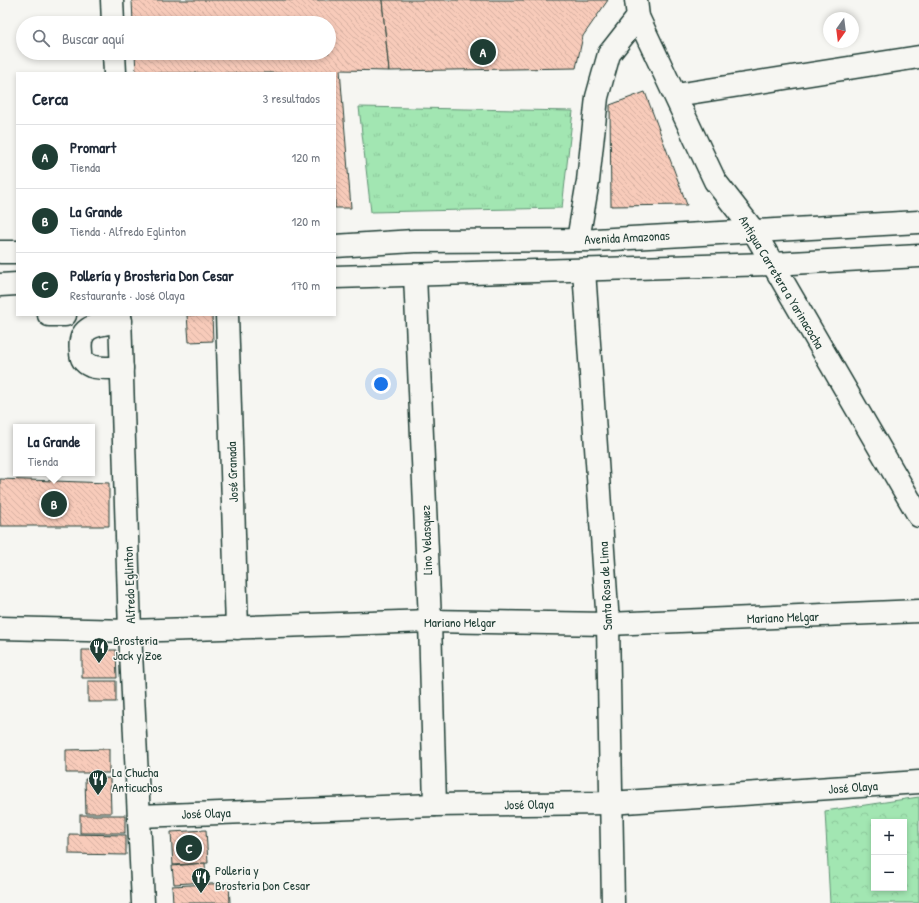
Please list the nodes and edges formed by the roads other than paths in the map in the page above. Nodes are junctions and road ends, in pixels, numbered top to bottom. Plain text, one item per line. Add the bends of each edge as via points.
1 (112, 0) edge
2 (637, 8) edge
3 (113, 16) edge
4 (919, 57) edge
5 (114, 60) edge
6 (115, 72) edge
7 (676, 94) junction
8 (919, 222) edge
9 (753, 230) junction
10 (578, 240) junction
11 (336, 246) edge
12 (0, 252) edge
13 (16, 252) edge
14 (919, 256) edge
15 (773, 264) junction
16 (584, 270) junction
17 (415, 275) junction
18 (336, 277) edge
19 (227, 316) edge
20 (120, 318) edge
21 (122, 368) junction
22 (919, 516) edge
23 (919, 611) edge
24 (430, 621) junction
25 (608, 624) junction
26 (0, 628) edge
27 (237, 628) junction
28 (130, 631) junction
29 (919, 782) edge
30 (610, 803) junction
31 (435, 805) junction
32 (139, 816) junction
33 (143, 903) edge
34 (613, 903) edge

1 - 3 street
2 - 7 street, Antigua Carretera a Yarinacocha
2 - 10 street via 609,54 597,97 588,181
4 - 7 street
5 - 6 street
7 - 9 street, Antigua Carretera a Yarinacocha via 715,181
8 - 9 street, Avenida Amazonas
9 - 10 street, Avenida Amazonas
9 - 15 street, Antigua Carretera a Yarinacocha
10 - 11 street, Avenida Amazonas via 414,241
12 - 13 street
14 - 15 street
15 - 16 street
15 - 22 street, Antigua Carretera a Yarinacocha
16 - 17 street
16 - 25 street, Santa Rosa de Lima
17 - 18 street
17 - 24 street, Lino Velasquez
19 - 27 street, José Granada
20 - 21 street, Alfredo Eglinton
20 - 21 street via 85,331 80,336 80,348 81,358 92,366
21 - 28 street, Alfredo Eglinton
23 - 25 street, Mariano Melgar
24 - 25 street, Mariano Melgar
24 - 27 street, Mariano Melgar
24 - 31 street, Lino Velasquez
25 - 30 street, Santa Rosa de Lima
26 - 28 street, Mariano Melgar
27 - 28 street, Mariano Melgar
28 - 32 street, Alfredo Eglinton
29 - 30 street, José Olaya
30 - 31 street, José Olaya
30 - 34 street, Santa Rosa de Lima
31 - 32 street, José Olaya
32 - 33 street, Alfredo Eglinton

